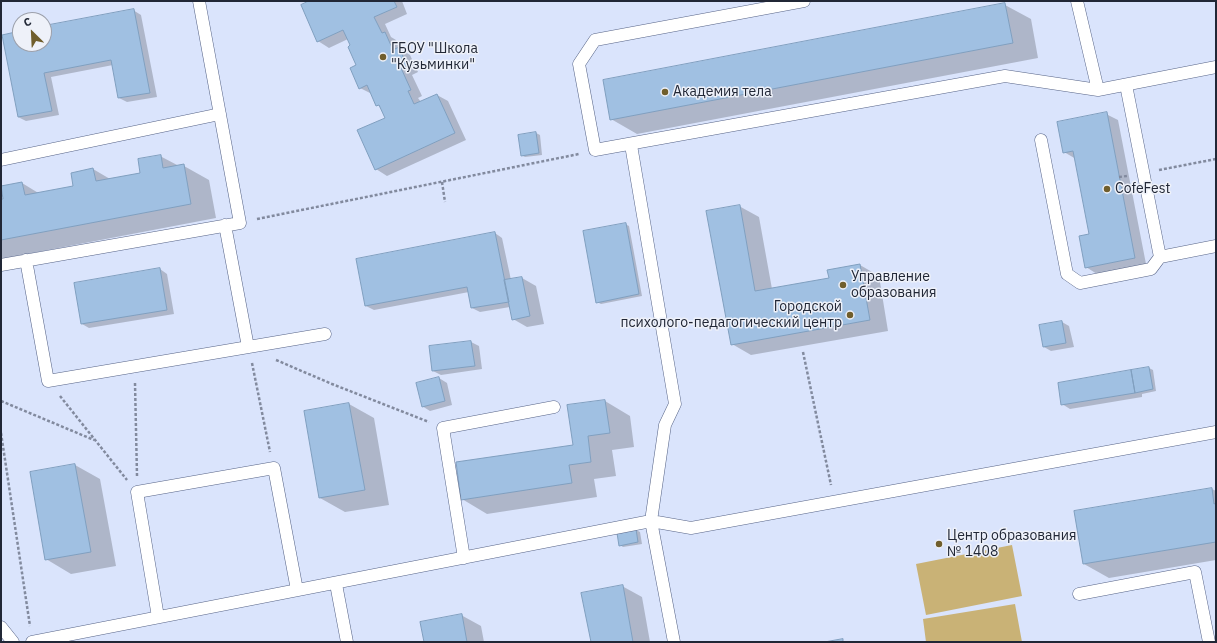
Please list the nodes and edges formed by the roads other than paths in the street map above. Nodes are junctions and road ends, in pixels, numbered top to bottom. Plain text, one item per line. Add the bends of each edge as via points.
1 (199, 1) edge
2 (804, 1) edge
3 (1077, 1) edge
4 (1216, 67) edge
5 (1126, 85) junction
6 (1098, 90) junction
7 (220, 114) junction
8 (1041, 140) dead end
9 (631, 145) junction
10 (1, 160) edge
11 (225, 225) junction
12 (1216, 246) edge
13 (1160, 257) junction
14 (26, 260) junction
15 (1, 265) edge
16 (325, 334) dead end
17 (248, 347) junction
18 (554, 407) dead end
19 (1216, 432) edge
20 (651, 521) junction
21 (464, 558) junction
22 (336, 584) junction
23 (297, 590) junction
24 (1079, 594) dead end
25 (158, 617) junction
26 (1, 626) edge
27 (13, 642) edge
28 (32, 642) edge
29 (347, 642) edge
30 (674, 642) edge
31 (1209, 642) edge

1 - 7 lane
2 - 9 lane via 595,40 579,64 595,150
3 - 6 lane
4 - 5 lane
5 - 6 lane
5 - 13 lane
6 - 9 lane via 1005,76
7 - 10 lane
7 - 11 lane via 240,223
8 - 13 lane via 1067,274 1080,283 1151,269
9 - 20 lane via 675,404 665,425
11 - 14 lane
11 - 17 lane
12 - 13 lane
14 - 15 lane
14 - 17 lane via 48,381
16 - 17 lane
18 - 21 lane via 442,428
19 - 20 lane via 691,528
20 - 21 lane
20 - 30 lane
21 - 22 lane
22 - 23 lane
22 - 29 lane
23 - 25 lane
23 - 25 lane via 274,468 138,492
24 - 31 lane via 1194,572
25 - 28 lane
26 - 27 lane

